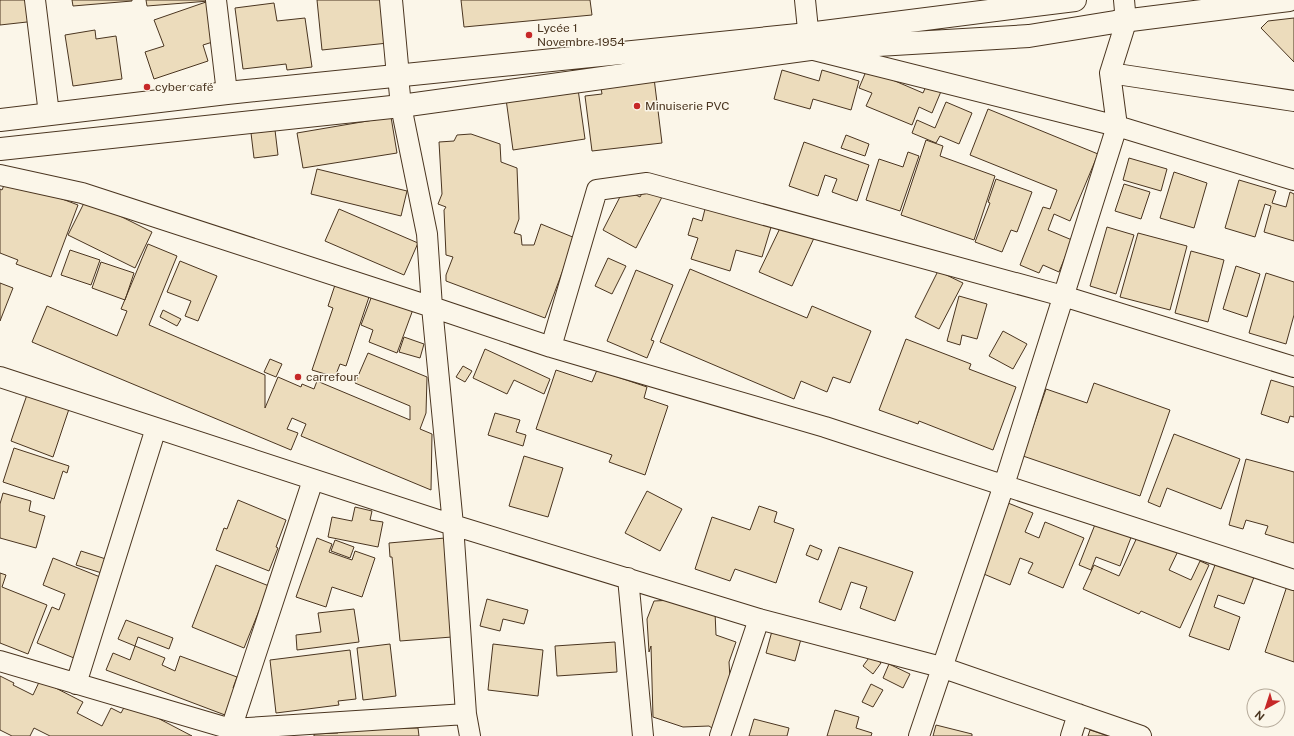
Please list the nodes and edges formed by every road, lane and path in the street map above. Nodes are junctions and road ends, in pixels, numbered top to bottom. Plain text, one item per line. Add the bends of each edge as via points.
1 (35, 0) edge
2 (216, 0) edge
3 (390, 0) edge
4 (805, 0) edge
5 (1075, 0) edge
6 (1124, 0) edge
7 (1290, 0) edge
8 (1126, 22) junction
9 (809, 42) junction
10 (1110, 73) junction
11 (398, 76) junction
12 (227, 94) junction
13 (1294, 101) edge
14 (401, 106) junction
15 (48, 114) junction
16 (0, 120) edge
17 (1117, 126) junction
18 (0, 149) edge
19 (0, 175) edge
20 (1294, 180) edge
21 (1063, 296) junction
22 (432, 307) junction
23 (551, 347) junction
24 (1294, 367) edge
25 (0, 378) edge
26 (156, 428) junction
27 (313, 480) junction
28 (1004, 485) junction
29 (453, 525) junction
30 (628, 578) junction
31 (1294, 579) edge
32 (759, 619) junction
33 (0, 661) edge
34 (941, 667) junction
35 (76, 684) junction
36 (466, 714) junction
37 (1078, 714) junction
38 (231, 729) junction
39 (470, 736) edge
40 (643, 736) edge
41 (720, 736) edge
42 (919, 736) edge
43 (1071, 736) edge
44 (1141, 736) edge

1 - 15 street
2 - 12 street
3 - 11 main road
4 - 9 street
5 - 9 main road
6 - 8 street
7 - 8 main road
8 - 9 main road via 1029,36
8 - 10 street
9 - 11 main road
9 - 14 main road
9 - 17 street
10 - 13 street
10 - 17 street
11 - 12 main road
11 - 14 street
12 - 15 main road
14 - 18 main road
14 - 22 street via 427,234
15 - 16 main road
17 - 20 street
17 - 21 street
19 - 22 street via 82,193
21 - 23 street via 647,183 597,190
21 - 24 street
21 - 28 street
22 - 23 street
22 - 29 street
23 - 28 street via 825,427
25 - 26 street
26 - 27 street
26 - 35 street
27 - 29 street
27 - 38 street
28 - 31 street
28 - 34 street
29 - 30 street
29 - 36 street
30 - 32 street
30 - 40 street
32 - 34 street
32 - 41 street
33 - 35 street
34 - 37 street
34 - 42 street
35 - 38 street
36 - 38 street
36 - 39 street
37 - 43 street
37 - 44 street

